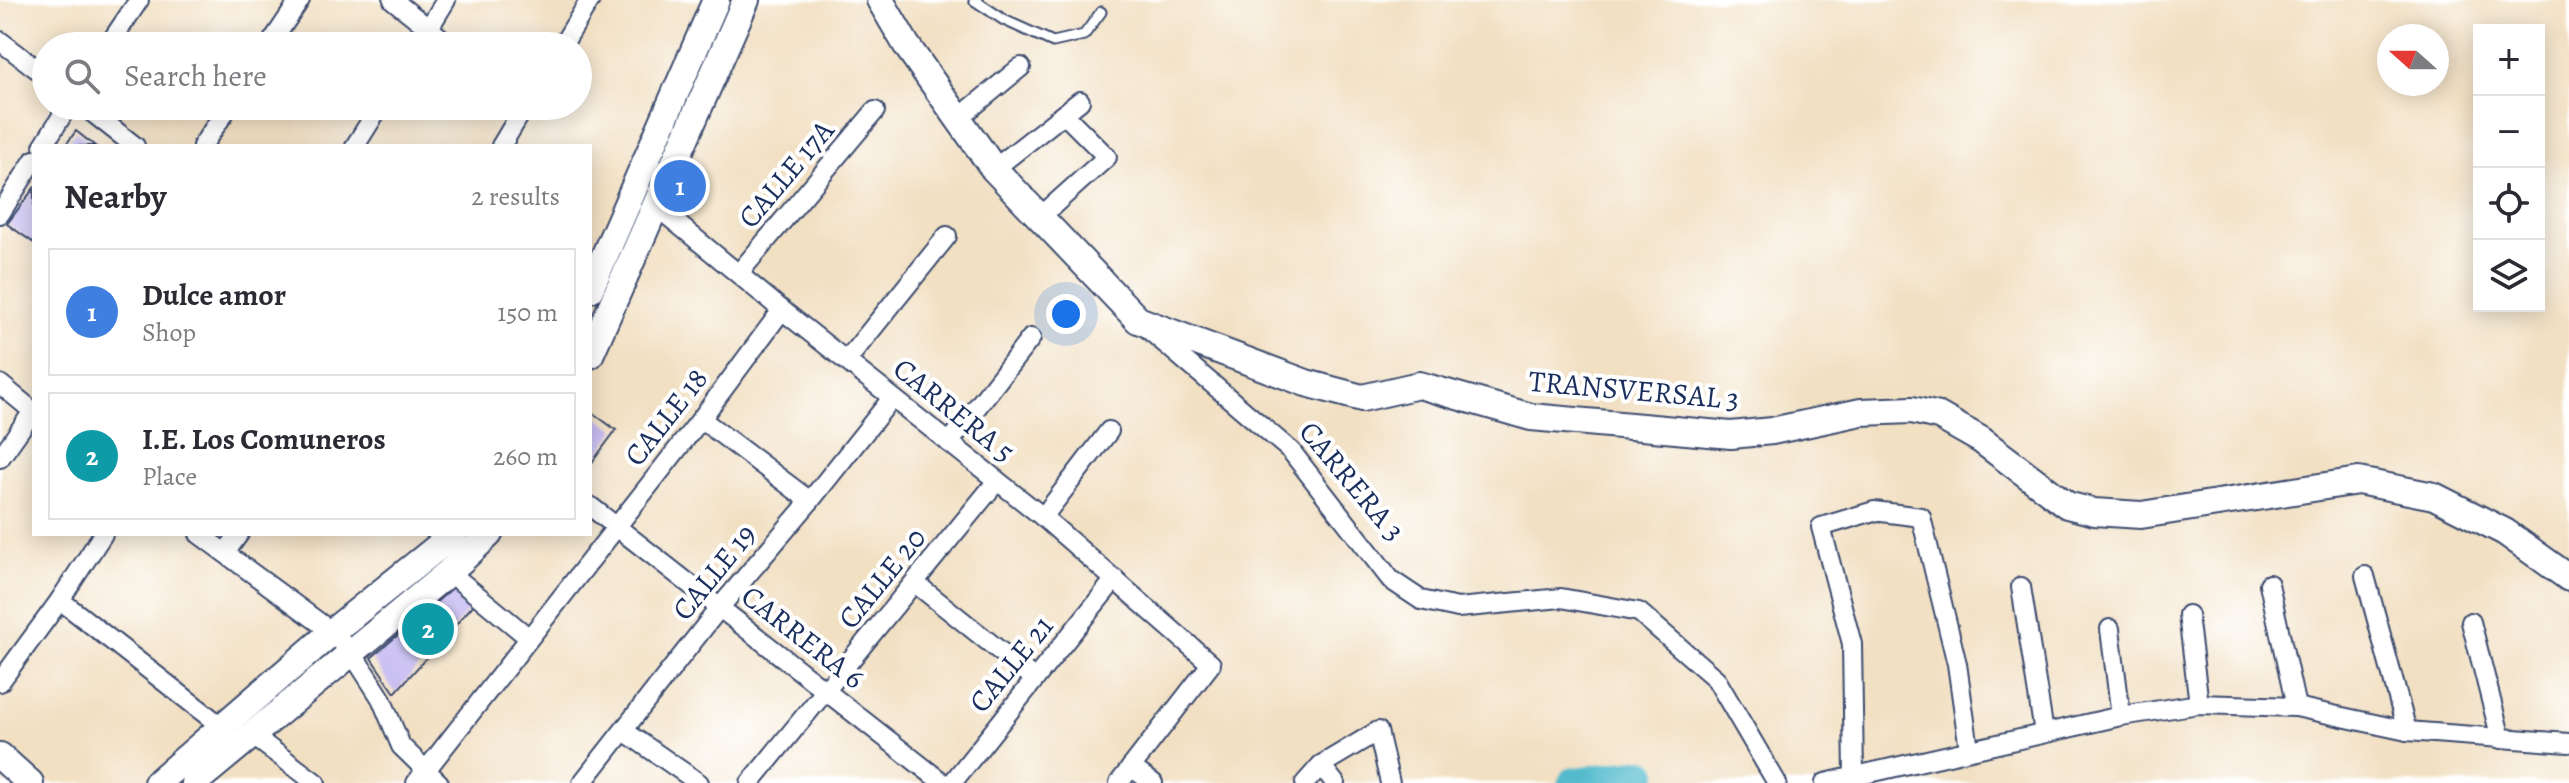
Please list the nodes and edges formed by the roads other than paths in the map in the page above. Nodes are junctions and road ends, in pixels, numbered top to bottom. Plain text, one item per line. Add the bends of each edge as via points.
1 (139, 0) edge
2 (300, 0) edge
3 (393, 0) edge
4 (446, 0) edge
5 (590, 0) edge
6 (716, 0) edge
7 (746, 0) edge
8 (880, 0) edge
9 (974, 0) edge
10 (1101, 12) dead end
11 (430, 27) junction
12 (117, 32) edge
13 (278, 32) edge
14 (427, 32) edge
15 (436, 32) edge
16 (571, 32) edge
17 (0, 41) edge
18 (32, 65) edge
19 (1021, 67) dead end
20 (1080, 101) dead end
21 (875, 111) dead end
22 (1064, 114) junction
23 (959, 118) junction
24 (59, 120) edge
25 (102, 120) edge
26 (220, 120) edge
27 (371, 120) edge
28 (515, 120) edge
29 (44, 144) edge
30 (132, 144) edge
31 (203, 144) edge
32 (356, 144) edge
33 (502, 144) edge
34 (32, 163) edge
35 (994, 169) junction
36 (656, 206) junction
37 (0, 214) edge
38 (1039, 218) junction
39 (947, 236) dead end
40 (739, 273) junction
41 (592, 284) edge
42 (782, 310) junction
43 (1138, 320) junction
44 (1031, 338) dead end
45 (592, 350) edge
46 (847, 360) junction
47 (0, 384) edge
48 (892, 398) junction
49 (32, 409) edge
50 (32, 414) edge
51 (701, 419) junction
52 (1109, 431) dead end
53 (949, 443) junction
54 (0, 458) edge
55 (997, 481) junction
56 (810, 501) junction
57 (592, 507) edge
58 (1043, 517) junction
59 (617, 526) junction
60 (102, 536) edge
61 (202, 536) edge
62 (238, 536) edge
63 (452, 536) edge
64 (487, 536) edge
65 (225, 553) junction
66 (449, 572) junction
67 (2365, 576) dead end
68 (2569, 578) edge
69 (1115, 579) junction
70 (915, 583) junction
71 (2269, 584) dead end
72 (2021, 587) dead end
73 (60, 600) junction
74 (720, 607) junction
75 (2188, 615) dead end
76 (2471, 622) dead end
77 (2110, 629) dead end
78 (332, 632) junction
79 (529, 638) junction
80 (352, 653) junction
81 (1035, 679) junction
82 (0, 682) edge
83 (826, 690) junction
84 (2199, 704) junction
85 (2296, 707) junction
86 (2121, 716) junction
87 (222, 727) junction
88 (624, 731) junction
89 (2407, 731) junction
90 (2044, 733) junction
91 (252, 735) junction
92 (2501, 739) junction
93 (2569, 743) edge
94 (1969, 749) junction
95 (0, 756) edge
96 (1321, 765) junction
97 (1131, 767) junction
98 (1854, 776) junction
99 (427, 779) edge
100 (30, 783) edge
101 (157, 783) edge
102 (194, 783) edge
103 (316, 783) edge
104 (582, 783) edge
105 (699, 783) edge
106 (750, 783) edge
107 (943, 783) edge
108 (952, 783) edge
109 (1119, 783) edge
110 (1153, 783) edge
111 (1305, 783) edge
112 (1335, 783) edge
113 (1390, 783) edge
114 (1777, 783) edge
115 (1825, 783) edge

1 - 12 street
2 - 13 street
3 - 11 street
4 - 11 street
5 - 16 street
6 - 41 street
7 - 36 street
8 - 23 street, CARRERA 3
9 - 10 lane via 1053,42 1084,35
11 - 14 street
11 - 15 street
17 - 18 street
19 - 23 street
20 - 22 street
21 - 40 street, CALLE 17A
22 - 35 street
22 - 38 street via 1107,157
23 - 35 street, CARRERA 3
24 - 29 street
25 - 30 street
26 - 31 street
27 - 32 street
28 - 33 street
34 - 37 street
35 - 38 street, CARRERA 3
36 - 40 street, CARRERA 5
36 - 45 street
38 - 43 street, CARRERA 3
39 - 46 street
40 - 42 street, CARRERA 5
42 - 46 street, CARRERA 5
42 - 51 street, CALLE 18
43 - 68 street, TRANSVERSAL 3 via 1306,383 1362,398 1419,385 1531,417 1731,435 1861,412 1912,410 1939,416 1981,440 2067,505 2094,512 2141,515 2358,481 2434,496 2505,532
43 - 114 street, CARRERA 3 via 1291,451 1404,591 1458,608 1561,598 1639,612 1716,679
44 - 53 street
46 - 48 street, CARRERA 5
47 - 49 street
48 - 53 street, CARRERA 5
48 - 56 street, CALLE 19
50 - 54 street
51 - 56 street
51 - 59 street, CALLE 18
52 - 58 street
53 - 55 street, CARRERA 5
55 - 58 street, CARRERA 5
55 - 70 street, CALLE 20
56 - 74 street, CALLE 19
57 - 59 street, CARRERA 6
58 - 69 street, CARRERA 5
59 - 74 street, CARRERA 6
59 - 79 street, CALLE 18
60 - 73 street
61 - 65 street
62 - 65 street
63 - 78 street
64 - 66 street
65 - 78 street
66 - 79 street
66 - 80 street
67 - 89 street
69 - 81 street, CALLE 21
69 - 97 street, CARRERA 5 via 1211,664
70 - 81 street
70 - 83 street, CALLE 20
71 - 85 street
72 - 90 street
73 - 82 street
73 - 87 street
74 - 83 street, CARRERA 6
74 - 88 street, CALLE 19
75 - 84 street
76 - 92 street
77 - 86 street
78 - 80 street
78 - 87 street
79 - 99 street, CALLE 18
80 - 91 street
80 - 99 street via 381,698 401,746
81 - 108 street, CALLE 21
83 - 106 street, CALLE 20
83 - 107 street, CARRERA 6
84 - 85 street
84 - 86 street
85 - 89 street
86 - 90 street
87 - 101 street
88 - 104 street, CALLE 19
88 - 105 street
89 - 92 street
90 - 94 street
91 - 102 street
91 - 103 street
92 - 93 street
94 - 98 street
94 - 98 street via 1957,664 1921,517 1874,511 1821,527 1852,644
95 - 100 street
96 - 111 street
96 - 112 street
96 - 113 street via 1378,731
97 - 109 street
97 - 110 street
98 - 115 street

